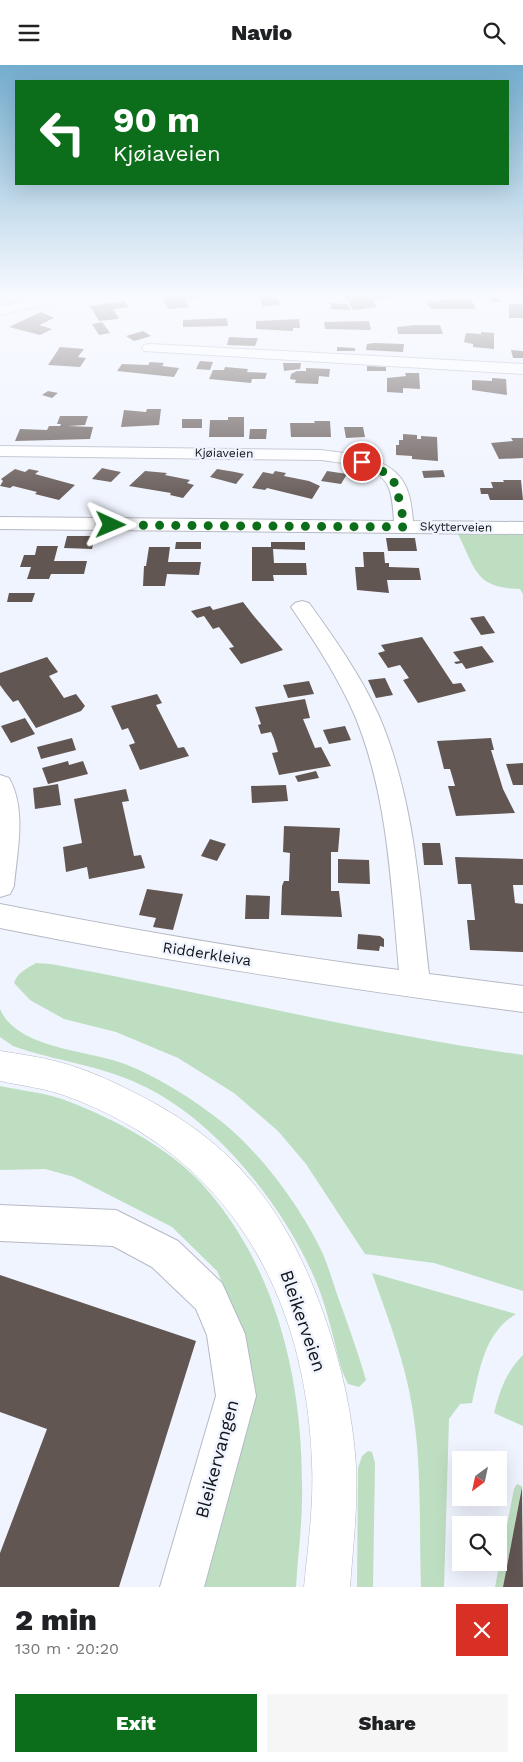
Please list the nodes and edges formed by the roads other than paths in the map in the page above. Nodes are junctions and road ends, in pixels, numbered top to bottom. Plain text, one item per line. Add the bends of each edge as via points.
1 (463, 366) edge
2 (523, 369) edge
3 (0, 451) edge
4 (0, 523) edge
5 (405, 527) junction
6 (523, 528) edge
7 (302, 607) dead end
8 (0, 784) edge
9 (0, 886) edge
10 (0, 916) edge
11 (415, 985) junction
12 (523, 999) edge
13 (0, 1066) edge
14 (0, 1223) edge
15 (182, 1587) edge
16 (327, 1587) edge

1 - 2 street
3 - 5 street, Kjøiaveien via 321,455 362,462 388,474 396,485
4 - 5 street, Skytterveien
5 - 6 street, Skytterveien
7 - 11 street via 349,679 374,732 398,828
8 - 9 street via 8,813
10 - 11 street, Ridderkleiva via 186,951
11 - 12 street, Ridderkleiva
13 - 16 main road, Bleikerveien via 76,1083 123,1105 171,1133 213,1165 249,1206 282,1260 304,1313 322,1372 333,1449 334,1513
14 - 15 street, Bleikervangen via 116,1228 165,1254 209,1296 226,1334 236,1396

